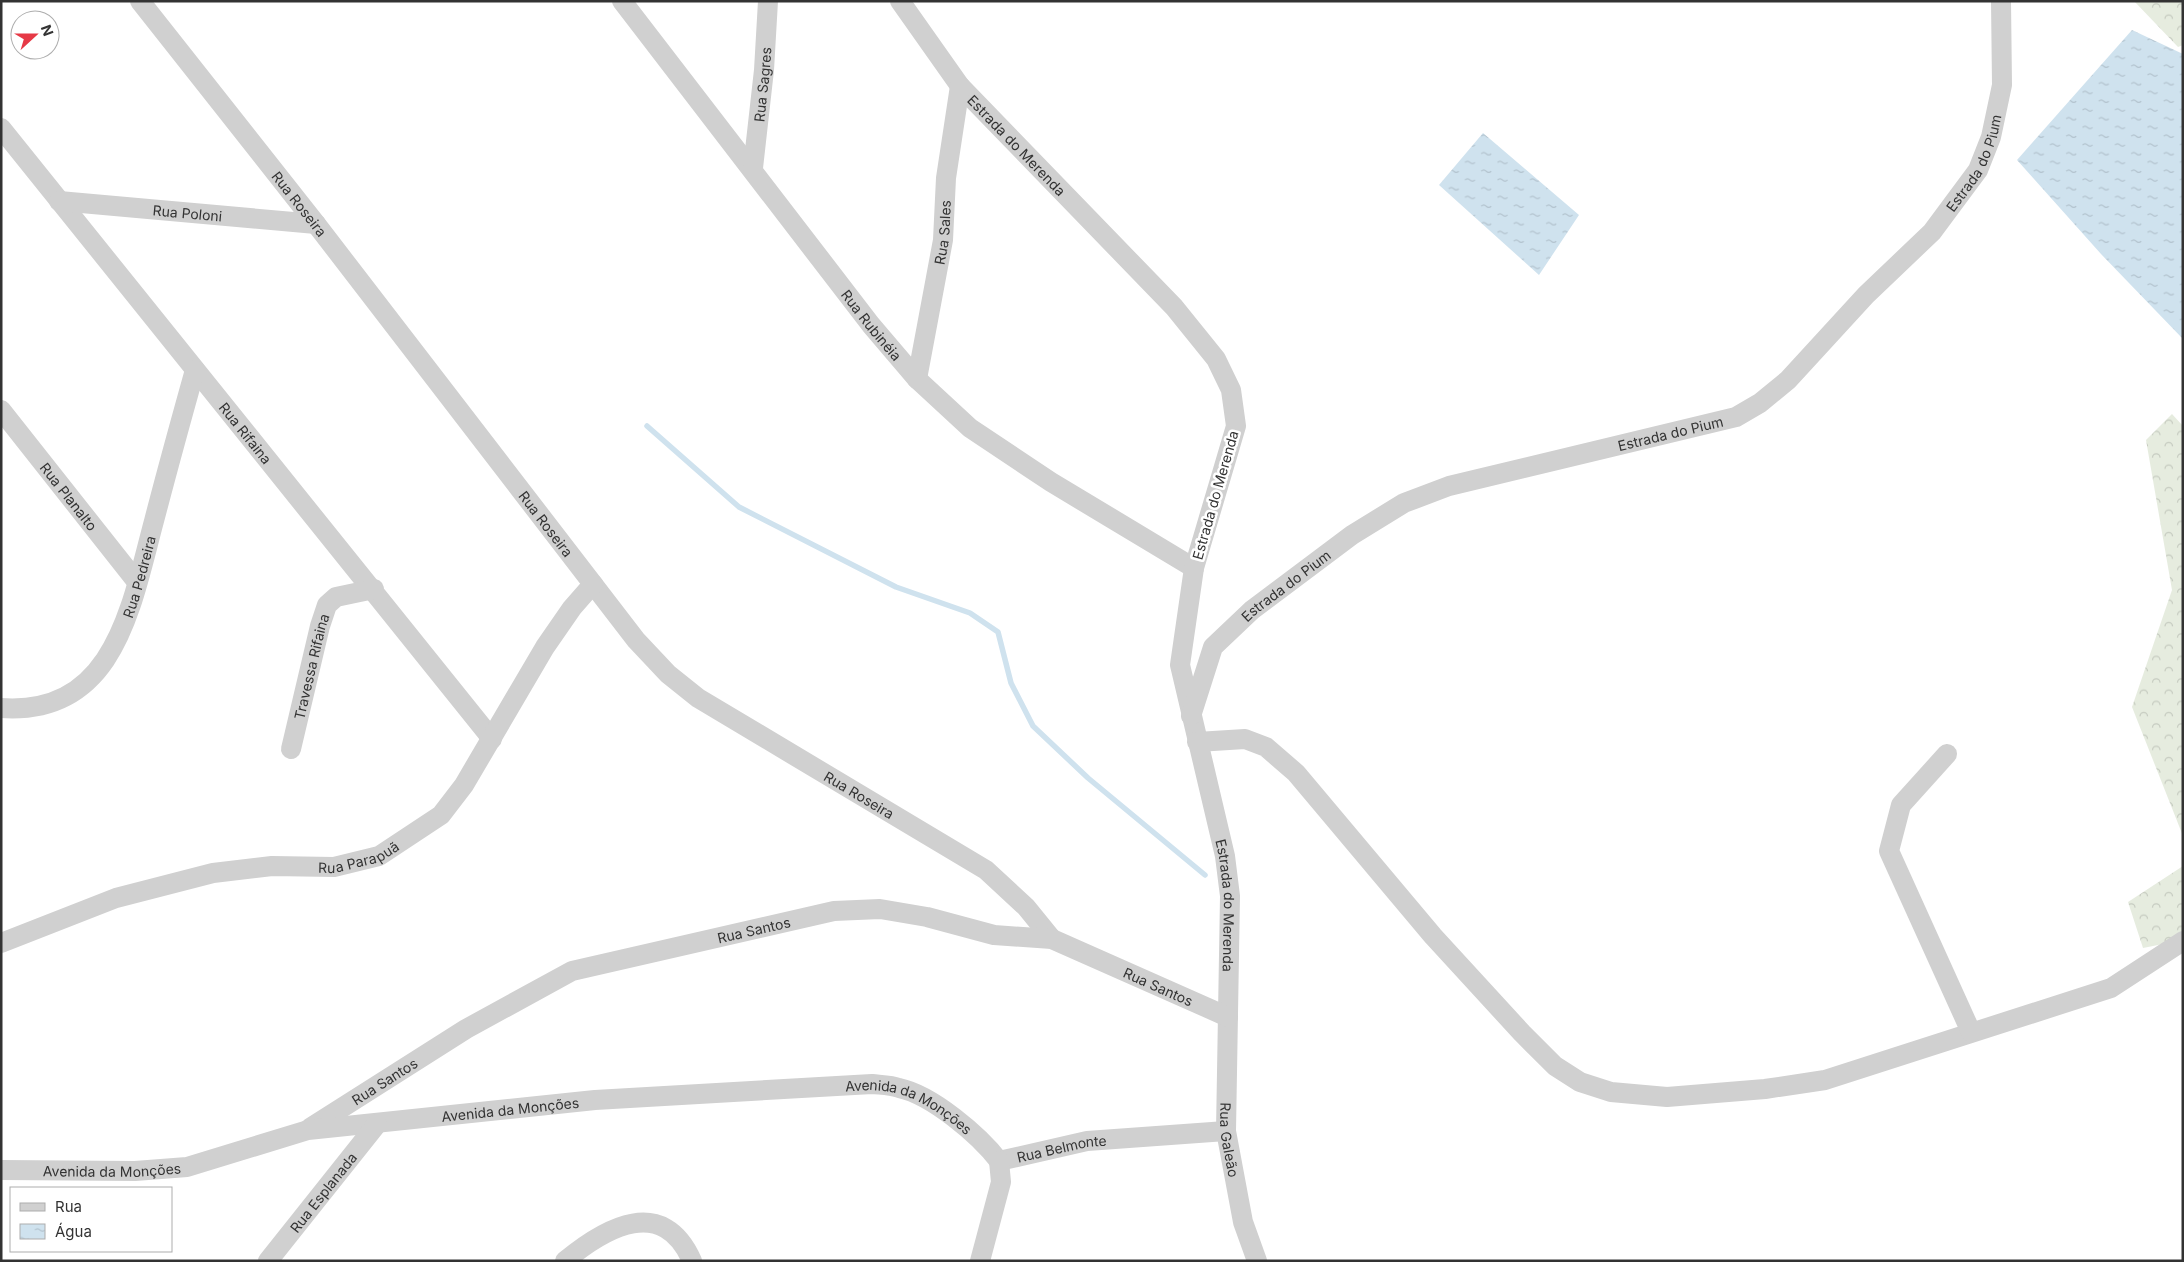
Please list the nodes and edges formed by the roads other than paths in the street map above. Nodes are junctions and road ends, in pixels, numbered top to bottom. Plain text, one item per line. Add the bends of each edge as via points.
1 (140, 1) edge
2 (622, 1) edge
3 (768, 1) edge
4 (900, 1) edge
5 (2001, 1) edge
6 (960, 86) junction
7 (1, 128) edge
8 (753, 168) junction
9 (59, 201) junction
10 (316, 224) junction
11 (195, 370) junction
12 (917, 379) junction
13 (1, 410) edge
14 (1194, 568) junction
15 (137, 582) junction
16 (593, 584) junction
17 (374, 589) junction
18 (1183, 640) junction
19 (1214, 647) junction
20 (1, 708) edge
21 (1191, 716) junction
22 (492, 739) junction
23 (1197, 742) junction
24 (292, 749) dead end
25 (1947, 754) dead end
26 (1052, 939) junction
27 (2183, 941) edge
28 (1, 943) edge
29 (1228, 1017) junction
30 (1972, 1032) junction
31 (376, 1124) junction
32 (308, 1130) junction
33 (1226, 1131) junction
34 (999, 1162) junction
35 (1, 1170) edge
36 (268, 1261) edge
37 (565, 1261) edge
38 (692, 1261) edge
39 (980, 1261) edge
40 (1257, 1261) edge

1 - 10 street, Rua Roseira
2 - 8 street, Rua Rubinéia
3 - 8 street, Rua Sagres
4 - 6 street, Estrada do Merenda
5 - 19 street, Estrada do Pium via 2002,85 1991,137 1978,170 1932,232 1866,295 1788,380 1760,403 1736,417 1717,423 1449,486 1404,503 1352,535 1259,605
6 - 12 street, Rua Sales via 946,178 943,240
6 - 14 street, Estrada do Merenda via 1174,307 1220,367 1231,390 1236,426
7 - 9 street, Rua Rifaina
8 - 12 street, Rua Rubinéia via 871,325
9 - 10 street, Rua Poloni
9 - 11 street, Rua Rifaina
10 - 16 street, Rua Roseira
11 - 15 street, Rua Pedreira
11 - 17 street, Rua Rifaina
12 - 14 street, Rua Rubinéia via 970,428 1051,482
13 - 15 street, Rua Planalto
14 - 18 street, Estrada do Merenda
15 - 20 street, Rua Pedreira via 119,638 98,670 82,686 57,702 25,710
16 - 22 street, Rua Parapuã via 545,647
16 - 26 street, Rua Roseira via 636,640 668,674 698,698 986,870 1026,907
17 - 22 street, Rua Rifaina
17 - 24 street, Travessa Rifaina via 336,597 327,605
18 - 19 street via 1197,647
18 - 21 street, Estrada do Merenda via 1180,666
19 - 21 street, Estrada do Pium
21 - 23 street, Estrada do Merenda
22 - 28 street, Rua Parapuã via 441,815 379,856 334,867 272,866 213,873 116,898
23 - 29 street, Estrada do Merenda via 1225,856 1230,896
23 - 30 street via 1245,739 1266,747 1296,773 1433,936 1522,1034 1555,1066 1580,1082 1611,1092 1667,1097 1764,1089 1825,1080
25 - 30 street via 1901,805 1890,851
26 - 29 street, Rua Santos
26 - 32 street, Rua Santos via 994,935 927,917 880,910 834,912 580,969 523,996 466,1029
27 - 30 street via 2111,988
29 - 33 street, Rua Galeão
31 - 32 street, Avenida da Monções
31 - 34 street, Avenida da Monções via 596,1100 872,1084 900,1088 921,1096 973,1132
31 - 36 street, Rua Esplanada
32 - 35 street, Avenida da Monções via 187,1167 135,1171
33 - 34 street, Rua Belmonte via 1087,1142
33 - 40 street, Rua Galeão via 1243,1222
34 - 39 street, Rua Belmonte via 1001,1182
37 - 38 street via 588,1242 624,1224 641,1221 674,1232

